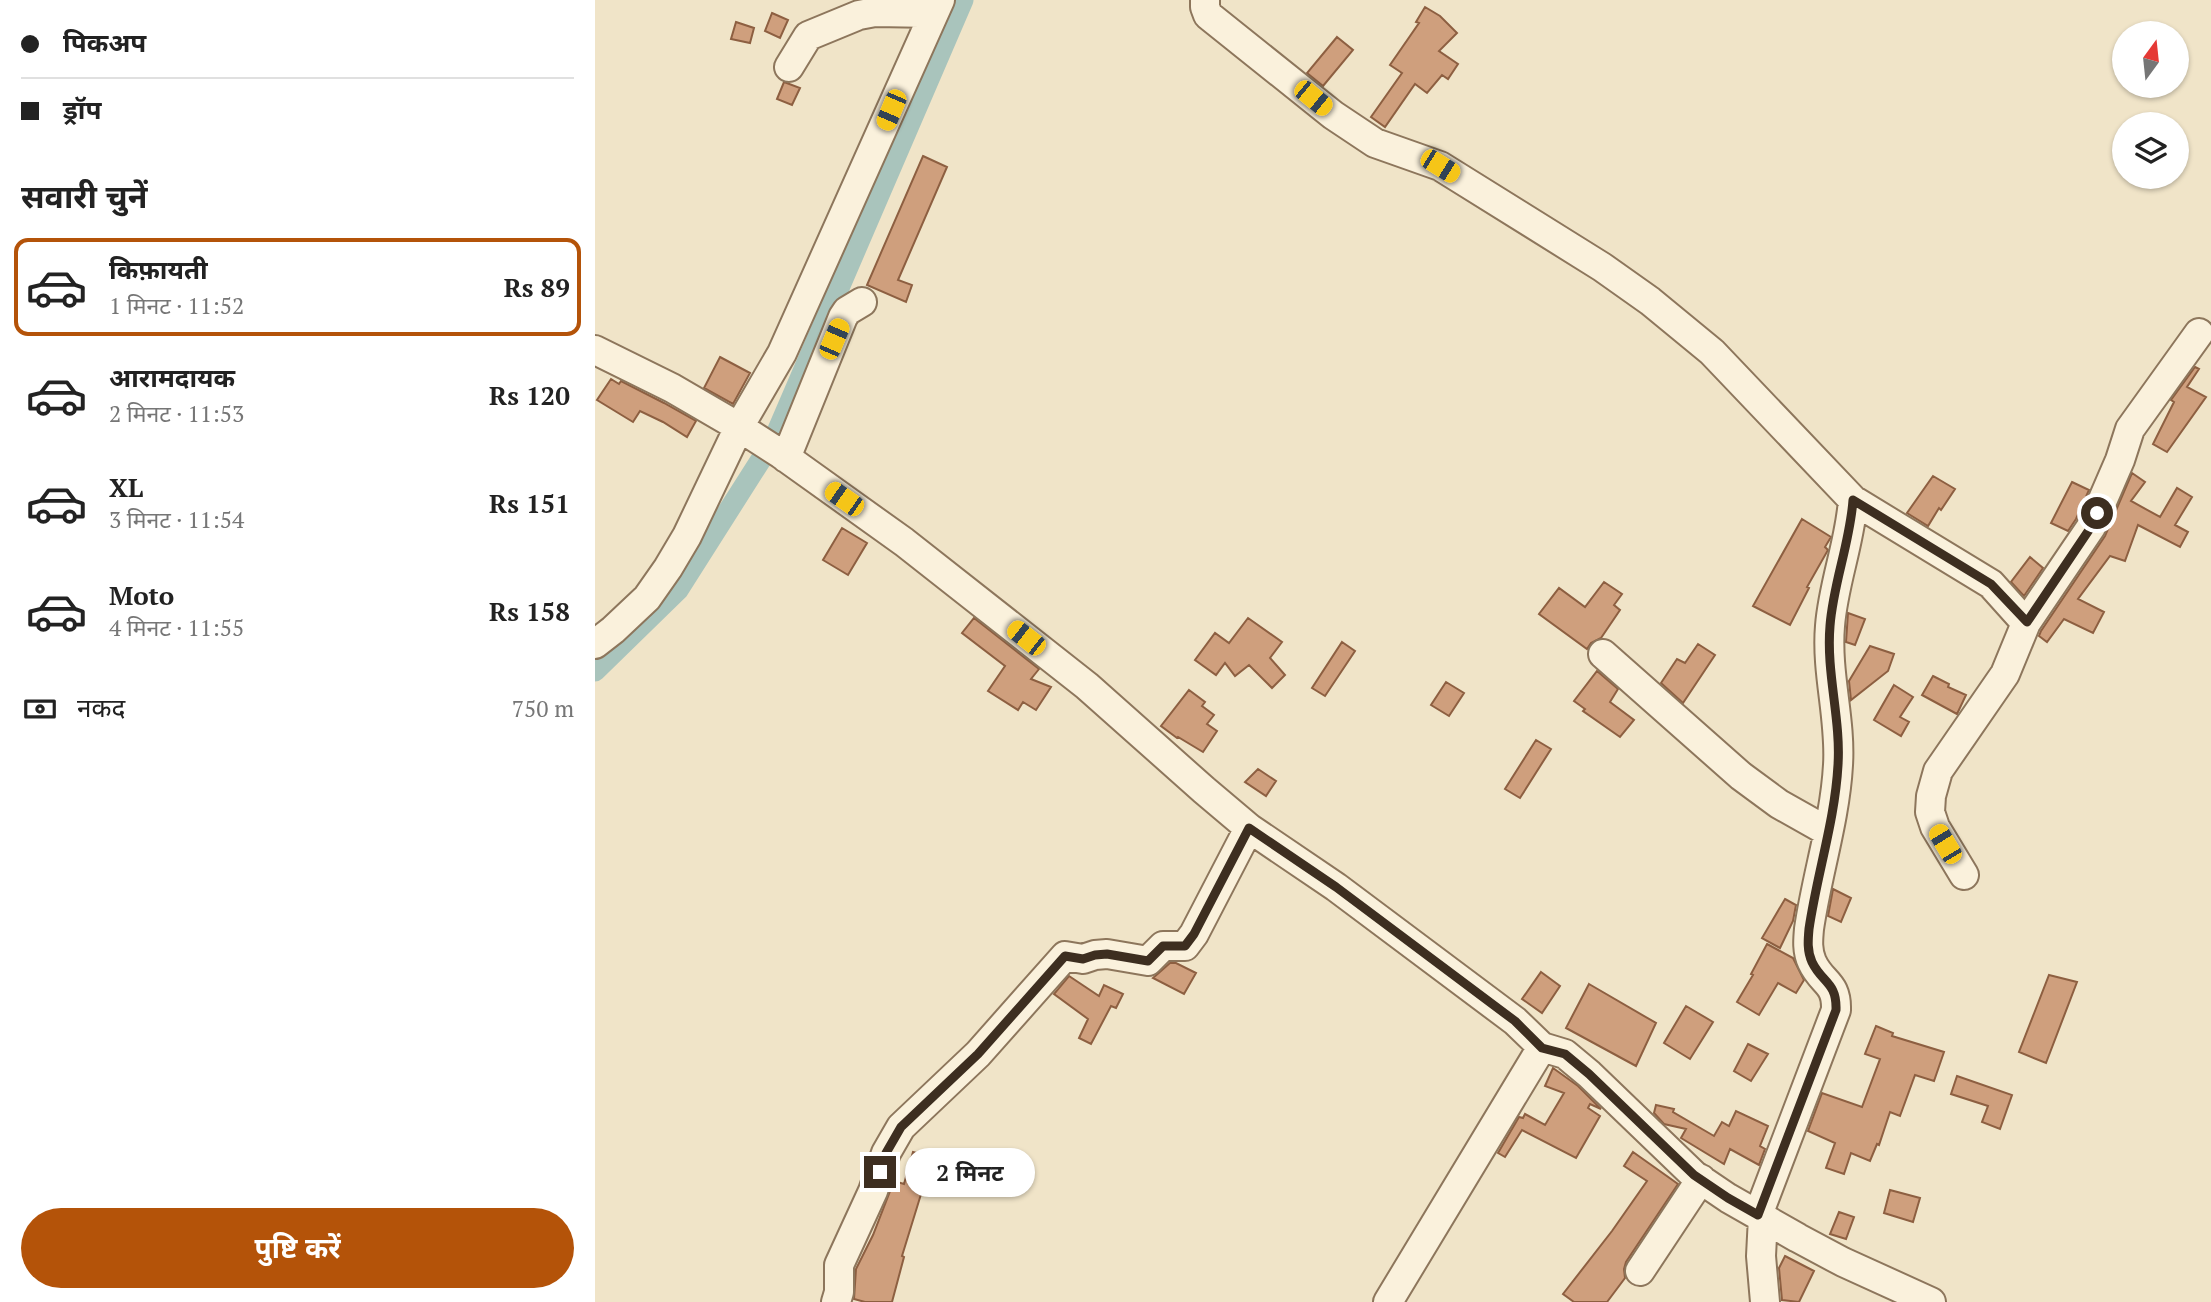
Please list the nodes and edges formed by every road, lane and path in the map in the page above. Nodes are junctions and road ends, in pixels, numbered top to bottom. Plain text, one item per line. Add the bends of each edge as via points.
1 (1205, 0) edge
2 (937, 7) edge
3 (789, 67) dead end
4 (862, 302) dead end
5 (2199, 333) dead end
6 (595, 350) edge
7 (747, 433) junction
8 (783, 456) junction
9 (1853, 500) junction
10 (2027, 622) junction
11 (595, 643) edge
12 (1603, 654) dead end
13 (1249, 828) junction
14 (1827, 831) junction
15 (1964, 876) dead end
16 (1542, 1048) junction
17 (1701, 1179) junction
18 (1760, 1216) junction
19 (1640, 1271) dead end
20 (836, 1302) edge
21 (1388, 1302) edge
22 (1765, 1302) edge
23 (1931, 1302) edge

1 - 9 street via 1209,15 1333,115 1375,143 1440,166 1650,301 1712,352
2 - 3 street via 859,15 808,36
2 - 7 street
4 - 8 street via 843,317
5 - 10 street via 2130,429 2091,527
6 - 7 street via 672,388
7 - 8 street
7 - 11 street via 647,598
8 - 13 street via 904,542 1087,686
9 - 10 street via 1991,584
9 - 14 street via 1830,622 1829,667 1839,748
10 - 15 street via 2004,674 1934,782 1930,812
12 - 14 street via 1741,776
13 - 16 street via 1515,1021
13 - 20 street via 1185,946 1163,946 1148,961 1107,954 1083,959 1065,956 978,1054 901,1127 839,1265
14 - 18 street via 1808,950 1833,989 1836,1010
16 - 17 street via 1565,1054
16 - 21 street
17 - 18 street
17 - 19 street
18 - 22 street
18 - 23 street via 1843,1262

